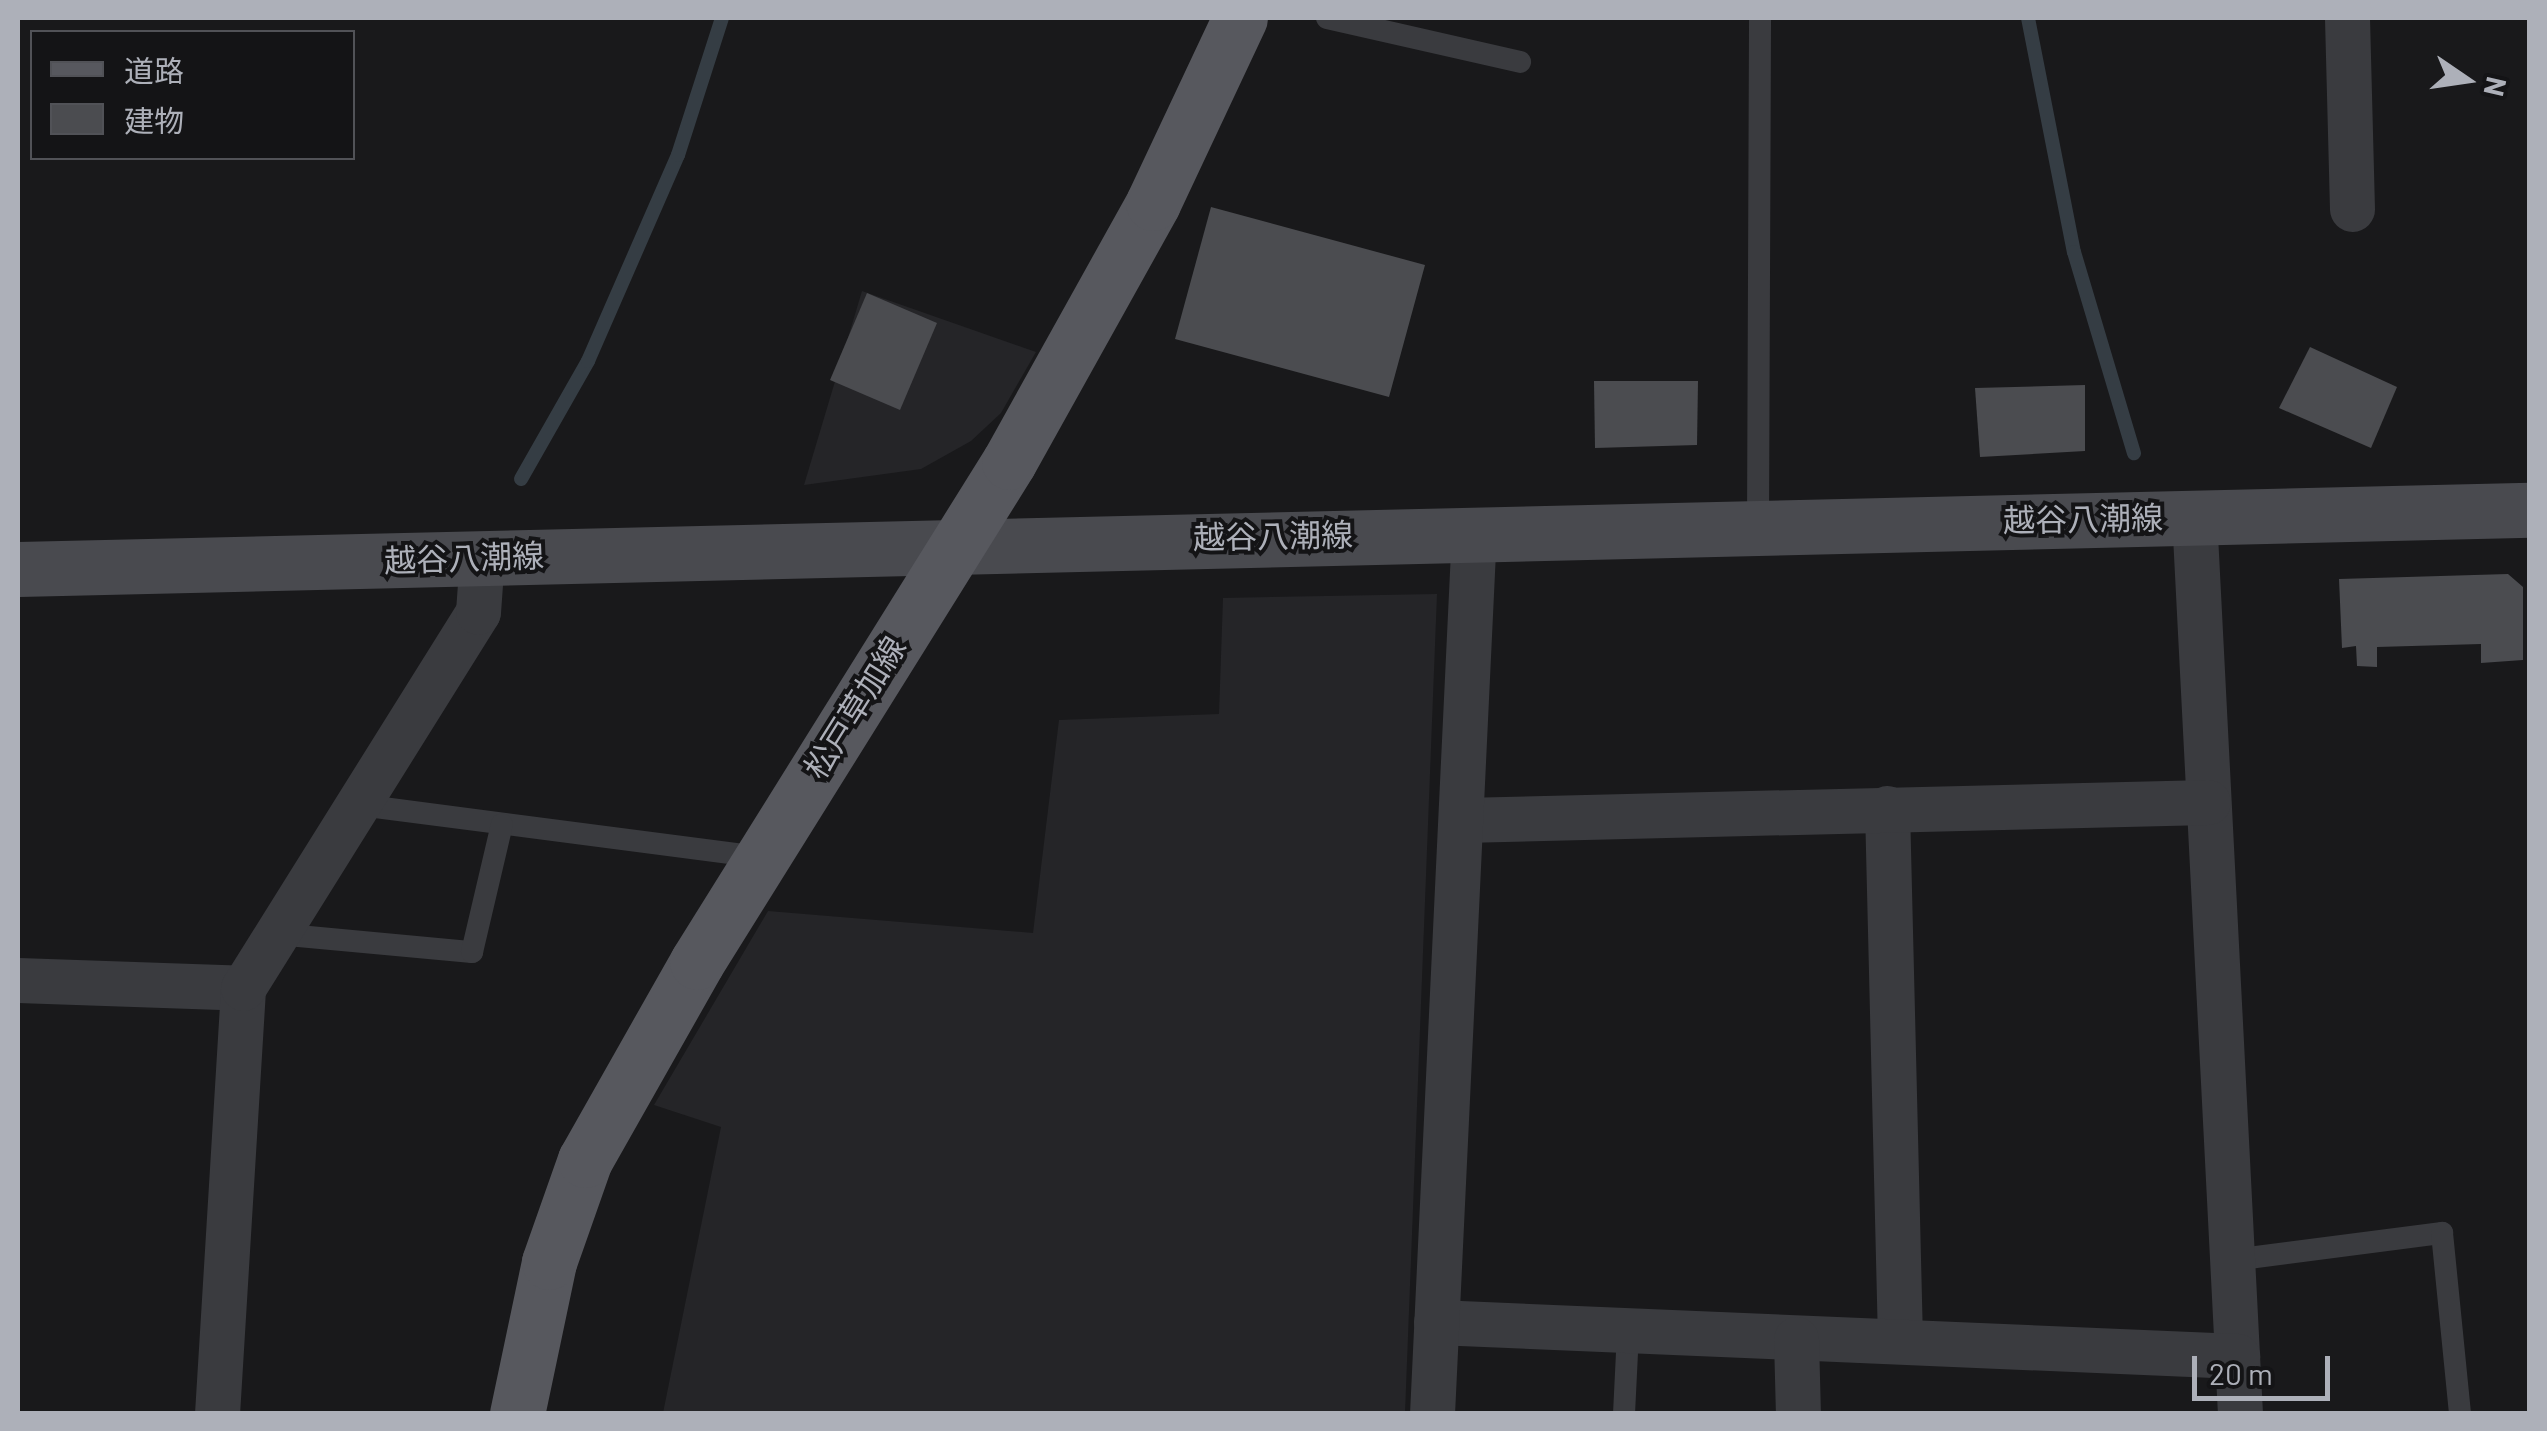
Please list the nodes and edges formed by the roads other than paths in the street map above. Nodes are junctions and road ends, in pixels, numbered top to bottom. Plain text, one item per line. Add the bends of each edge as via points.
1 (1240, 18) edge
2 (1327, 18) edge
3 (1760, 18) edge
4 (2347, 18) edge
5 (1520, 62) dead end
6 (2352, 210) dead end
7 (2530, 510) edge
8 (2194, 515) junction
9 (1758, 525) junction
10 (1474, 531) junction
11 (958, 543) junction
12 (482, 556) junction
13 (18, 569) edge
14 (2208, 802) junction
15 (360, 805) junction
16 (1887, 808) junction
17 (1462, 820) junction
18 (502, 824) junction
19 (761, 857) junction
20 (277, 934) junction
21 (18, 980) edge
22 (244, 988) junction
23 (2233, 1260) junction
24 (1436, 1322) junction
25 (1628, 1331) junction
26 (1796, 1339) junction
27 (1900, 1341) junction
28 (2236, 1356) junction
29 (217, 1414) edge
30 (517, 1414) edge
31 (1432, 1414) edge
32 (1624, 1414) edge
33 (1798, 1414) edge
34 (2240, 1414) edge
35 (2460, 1414) edge

1 - 11 main road, 松戸草加線 via 1144,220
2 - 5 lane
3 - 9 lane
4 - 6 street
7 - 8 main road, 越谷八潮線
8 - 9 main road, 越谷八潮線
8 - 14 street
9 - 10 main road, 越谷八潮線
10 - 11 main road, 越谷八潮線
10 - 17 street
11 - 12 main road, 越谷八潮線
11 - 19 main road, 松戸草加線
12 - 13 main road, 越谷八潮線
12 - 15 street via 478,612
14 - 16 street
14 - 23 street
15 - 18 lane
15 - 20 street
16 - 17 street
16 - 27 street
17 - 24 street
18 - 19 lane
18 - 20 lane via 472,952
19 - 30 main road, 松戸草加線 via 584,1160 548,1262
20 - 22 street
21 - 22 street
22 - 29 street
23 - 28 street
23 - 35 lane via 2442,1233
24 - 25 street
24 - 31 street
25 - 26 street
25 - 32 lane
26 - 27 street
26 - 33 street
27 - 28 street
28 - 34 street

